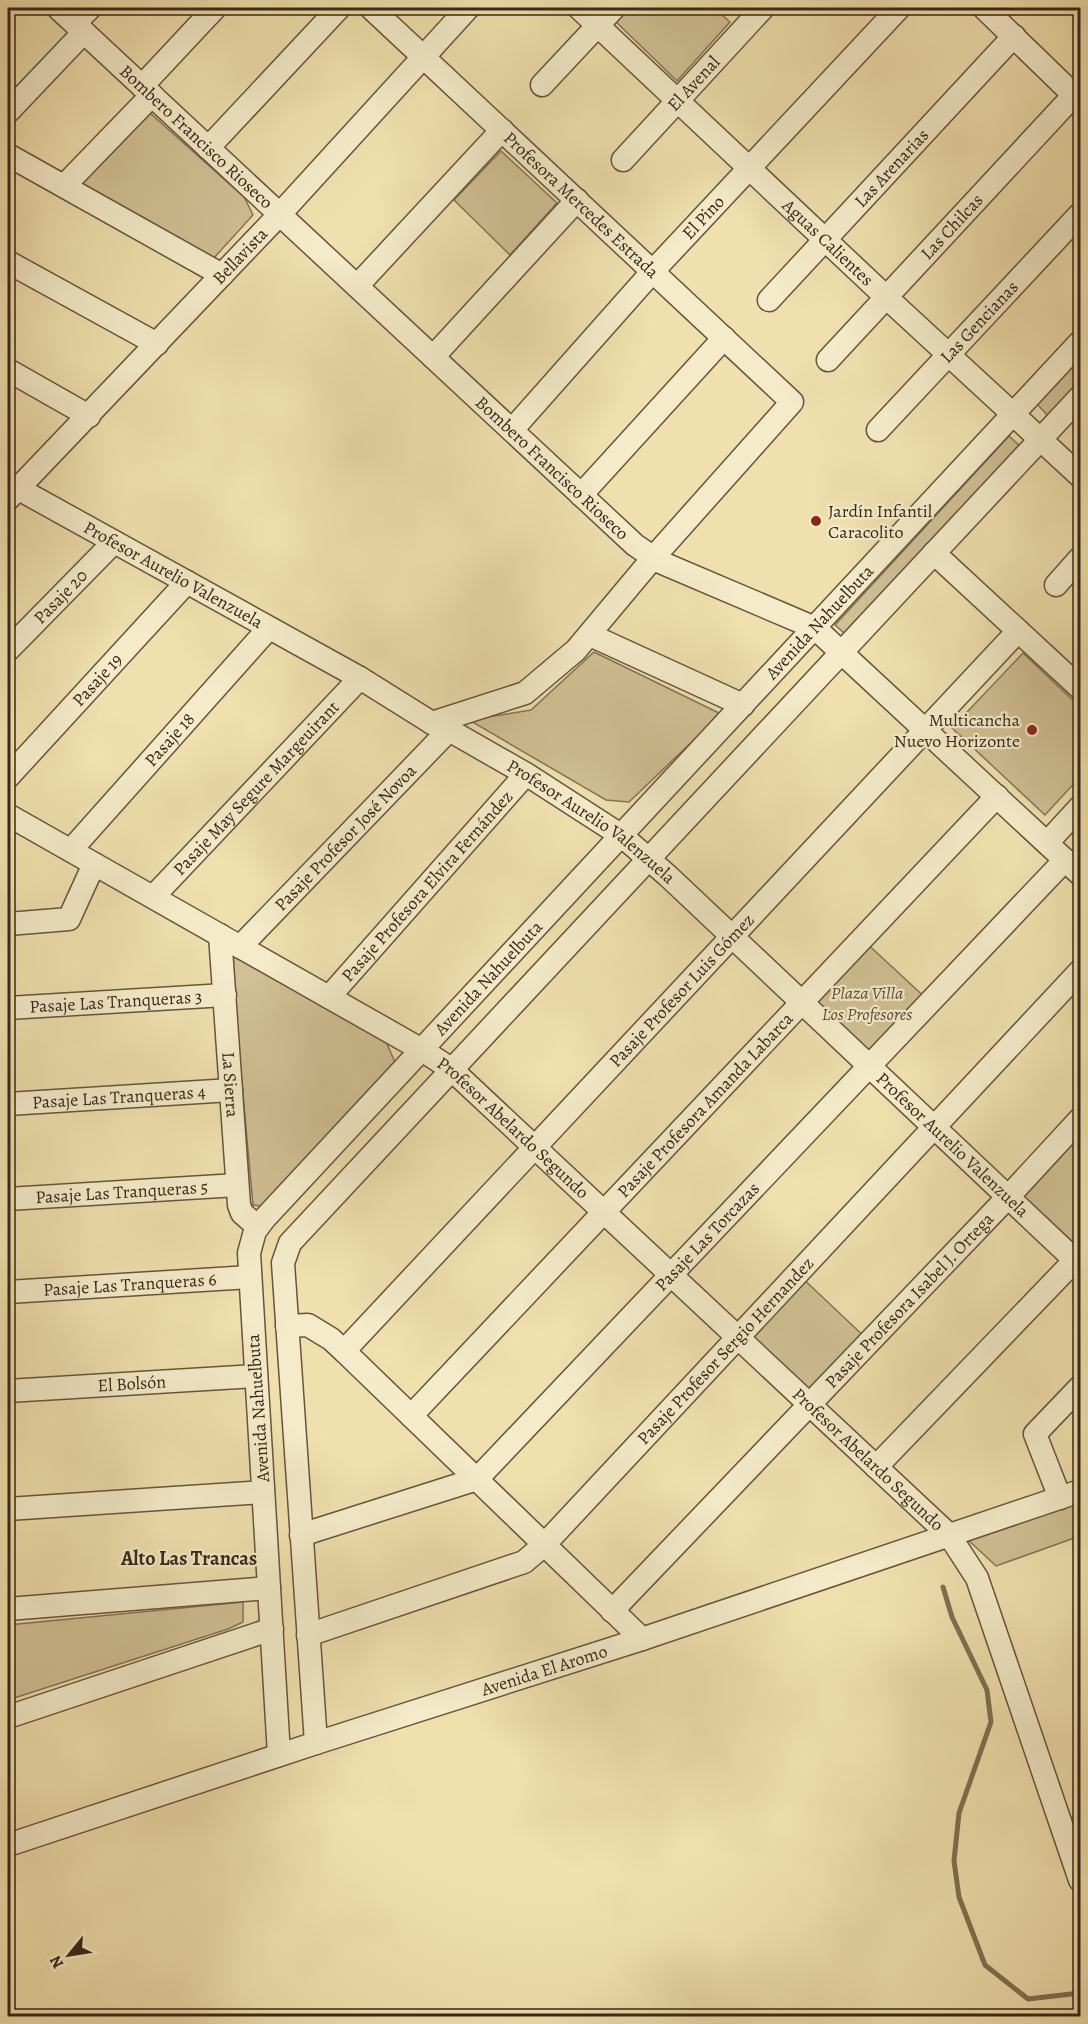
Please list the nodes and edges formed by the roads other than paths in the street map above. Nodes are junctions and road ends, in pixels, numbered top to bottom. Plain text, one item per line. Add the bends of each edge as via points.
1 (58, 8) edge
2 (215, 8) edge
3 (339, 8) edge
4 (371, 8) edge
5 (468, 8) edge
6 (579, 8) edge
7 (614, 8) edge
8 (763, 8) edge
9 (899, 8) edge
10 (984, 8) edge
11 (83, 21) edge
12 (598, 25) junction
13 (1014, 36) junction
14 (423, 56) junction
15 (542, 85) dead end
16 (147, 90) junction
17 (1077, 98) edge
18 (677, 101) junction
19 (8, 112) edge
20 (502, 130) junction
21 (208, 147) junction
22 (8, 155) edge
23 (622, 160) dead end
24 (749, 166) junction
25 (64, 186) junction
26 (577, 200) junction
27 (280, 214) junction
28 (1080, 214) edge
29 (826, 238) junction
30 (8, 262) edge
31 (653, 271) junction
32 (222, 275) junction
33 (357, 286) junction
34 (886, 297) junction
35 (769, 300) dead end
36 (724, 338) junction
37 (1080, 342) edge
38 (157, 344) junction
39 (949, 354) junction
40 (433, 357) junction
41 (828, 360) dead end
42 (8, 370) edge
43 (1080, 397) edge
44 (792, 402) joint
45 (1014, 414) junction
46 (89, 416) junction
47 (512, 430) junction
48 (878, 430) dead end
49 (1041, 439) junction
50 (1080, 476) edge
51 (11, 491) edge
52 (581, 495) junction
53 (114, 542) junction
54 (934, 553) junction
55 (653, 558) junction
56 (1080, 558) edge
57 (187, 582) junction
58 (1056, 585) dead end
59 (269, 628) junction
60 (815, 628) junction
61 (1018, 631) junction
62 (590, 635) junction
63 (8, 650) edge
64 (842, 651) junction
65 (360, 678) junction
66 (1080, 688) edge
67 (743, 705) junction
68 (441, 726) junction
69 (926, 729) junction
70 (526, 774) junction
71 (8, 777) edge
72 (997, 795) junction
73 (1080, 807) edge
74 (8, 815) edge
75 (622, 836) junction
76 (1047, 843) junction
77 (71, 850) junction
78 (648, 858) junction
79 (94, 864) junction
80 (1073, 867) edge
81 (153, 897) junction
82 (8, 924) edge
83 (220, 935) junction
84 (732, 937) junction
85 (240, 947) junction
86 (1080, 971) edge
87 (225, 995) junction
88 (329, 997) junction
89 (802, 1002) junction
90 (8, 1008) edge
91 (422, 1050) junction
92 (869, 1066) junction
93 (451, 1070) junction
94 (231, 1090) junction
95 (8, 1104) edge
96 (1080, 1119) edge
97 (935, 1128) junction
98 (534, 1148) junction
99 (237, 1185) junction
100 (1008, 1197) junction
101 (8, 1199) edge
102 (604, 1212) junction
103 (258, 1227) junction
104 (1079, 1260) edge
105 (670, 1276) junction
106 (250, 1277) junction
107 (8, 1292) edge
108 (287, 1326) junction
109 (738, 1338) junction
110 (344, 1351) junction
111 (256, 1376) junction
112 (1080, 1388) edge
113 (8, 1392) edge
114 (809, 1405) junction
115 (411, 1416) junction
116 (876, 1467) junction
117 (477, 1479) junction
118 (263, 1492) junction
119 (1070, 1495) edge
120 (8, 1509) edge
121 (302, 1534) junction
122 (949, 1535) junction
123 (544, 1545) junction
124 (269, 1588) junction
125 (8, 1609) edge
126 (612, 1611) junction
127 (272, 1629) junction
128 (308, 1635) junction
129 (642, 1640) junction
130 (8, 1717) edge
131 (316, 1743) junction
132 (279, 1755) junction
133 (8, 1845) edge
134 (1080, 1880) edge

1 - 11 street, Bombero Francisco Rioseco
2 - 16 street
3 - 21 street
4 - 14 street, Profesora Mercedes Estrada
5 - 14 street, Bellavista
6 - 12 street, Aguas Calientes
7 - 12 street
8 - 18 street, El Avenal
9 - 24 street, El Pino
10 - 13 street
11 - 16 street, Bombero Francisco Rioseco
11 - 19 street
12 - 15 street
12 - 18 street, Aguas Calientes
13 - 17 street
13 - 29 street, Las Arenarias
14 - 20 street, Profesora Mercedes Estrada
14 - 27 street, Bellavista
16 - 21 street, Bombero Francisco Rioseco
16 - 25 street
17 - 34 street, Las Chilcas
18 - 23 street, El Avenal
18 - 24 street, Aguas Calientes
20 - 26 street, Profesora Mercedes Estrada
20 - 33 street
21 - 27 street, Bombero Francisco Rioseco
22 - 25 street
24 - 29 street, Aguas Calientes
24 - 31 street, El Pino
25 - 32 street
26 - 31 street, Profesora Mercedes Estrada
26 - 40 street
27 - 32 street, Bellavista
27 - 33 street, Bombero Francisco Rioseco
28 - 39 street, Las Gencianas
29 - 34 street, Aguas Calientes
29 - 35 street, Las Arenarias
30 - 38 street
31 - 36 street, Profesora Mercedes Estrada
31 - 47 street, El Pino
32 - 38 street, Bellavista
33 - 40 street, Bombero Francisco Rioseco
34 - 39 street, Aguas Calientes
34 - 41 street, Las Chilcas
36 - 44 street, Profesora Mercedes Estrada
36 - 52 street
37 - 45 street, Avenida Nahuelbuta
38 - 46 street, Bellavista
39 - 45 street, Aguas Calientes
39 - 48 street, Las Gencianas
40 - 47 street, Bombero Francisco Rioseco
42 - 46 street
43 - 49 street, Avenida Nahuelbuta
44 - 55 street, Pasaje Profesor José Novoa
45 - 49 street, Aguas Calientes
45 - 60 street, Avenida Nahuelbuta
46 - 51 street, Bellavista
47 - 52 street, Bombero Francisco Rioseco
49 - 50 street, Aguas Calientes
49 - 54 street, Avenida Nahuelbuta
51 - 53 street, Profesor Aurelio Valenzuela
52 - 55 street, Bombero Francisco Rioseco
53 - 57 street, Profesor Aurelio Valenzuela
53 - 63 street, Pasaje 20
54 - 61 street
54 - 64 street, Avenida Nahuelbuta
55 - 60 street, Bombero Francisco Rioseco
55 - 62 street, Pasaje Profesor José Novoa
56 - 58 street
57 - 59 street, Profesor Aurelio Valenzuela
57 - 71 street, Pasaje 19
59 - 65 street, Profesor Aurelio Valenzuela
59 - 77 street, Pasaje 18
60 - 64 street, Bombero Francisco Rioseco
60 - 67 street, Avenida Nahuelbuta
61 - 66 street
61 - 69 street, Pasaje Profesor Luis Gómez
62 - 67 street
62 - 68 street, Pasaje Profesor José Novoa via 525,693
64 - 69 street, Bombero Francisco Rioseco
64 - 78 street, Avenida Nahuelbuta
65 - 68 street, Profesor Aurelio Valenzuela
65 - 81 street, Pasaje May Segure Margeuirant
67 - 75 street, Avenida Nahuelbuta
68 - 70 street, Profesor Aurelio Valenzuela
68 - 85 street, Pasaje Profesor José Novoa
69 - 72 street, Bombero Francisco Rioseco
69 - 84 street, Pasaje Profesor Luis Gómez
70 - 75 street, Profesor Aurelio Valenzuela
70 - 88 street, Pasaje Profesora Elvira Fernández
72 - 76 street, Bombero Francisco Rioseco
72 - 89 street, Pasaje Profesora Amanda Labarca
73 - 76 street
74 - 77 street, Profesor Abelardo Segundo
75 - 78 street, Profesor Aurelio Valenzuela
75 - 91 street, Avenida Nahuelbuta
76 - 80 street, Bombero Francisco Rioseco
77 - 79 street, Profesor Abelardo Segundo
78 - 84 street, Profesor Aurelio Valenzuela
78 - 93 street, Avenida Nahuelbuta
79 - 81 street, Profesor Abelardo Segundo
79 - 82 street via 69,919
80 - 92 street, Pasaje Las Torcazas
81 - 83 street, Profesor Abelardo Segundo
83 - 85 street, Profesor Abelardo Segundo
83 - 87 street, La Sierra
84 - 89 street, Profesor Aurelio Valenzuela
84 - 98 street, Pasaje Profesor Luis Gómez
85 - 88 street, Profesor Abelardo Segundo
86 - 97 street, Pasaje Profesor Sergio Hernandez
87 - 90 street, Pasaje Las Tranqueras 3
87 - 94 street, La Sierra
88 - 91 street, Profesor Abelardo Segundo
89 - 92 street, Profesor Aurelio Valenzuela
89 - 102 street, Pasaje Profesora Amanda Labarca
91 - 93 street, Profesor Abelardo Segundo
91 - 103 street, Avenida Nahuelbuta
92 - 97 street, Profesor Aurelio Valenzuela
92 - 105 street, Pasaje Las Torcazas
93 - 98 street, Profesor Abelardo Segundo
93 - 108 street, Avenida Nahuelbuta via 290,1243 283,1263
94 - 95 street, Pasaje Las Tranqueras 4
94 - 99 street, La Sierra
96 - 100 street, Pasaje Profesora Isabel J. Ortega
97 - 100 street, Profesor Aurelio Valenzuela
97 - 109 street, Pasaje Profesor Sergio Hernandez
98 - 102 street, Profesor Abelardo Segundo
98 - 110 street, Pasaje Profesor Luis Gómez
99 - 101 street, Pasaje Las Tranqueras 5
99 - 103 street, La Sierra via 242,1213
100 - 104 street, Profesor Aurelio Valenzuela
100 - 114 street, Pasaje Profesora Isabel J. Ortega
102 - 105 street, Profesor Abelardo Segundo
102 - 115 street, Pasaje Profesora Amanda Labarca
103 - 106 street, Avenida Nahuelbuta via 249,1253
104 - 116 street
105 - 109 street, Profesor Abelardo Segundo
105 - 117 street, Pasaje Las Torcazas
106 - 107 street, Pasaje Las Tranqueras 6
106 - 111 street, Avenida Nahuelbuta
108 - 110 street via 308,1324
108 - 121 street, Avenida Nahuelbuta
109 - 114 street, Profesor Abelardo Segundo
109 - 123 street, Pasaje Profesor Sergio Hernandez
110 - 115 street
111 - 113 street, El Bolsón
111 - 118 street, Avenida Nahuelbuta
112 - 119 street via 1035,1434
114 - 116 street, Profesor Abelardo Segundo
114 - 126 street, Pasaje Profesora Isabel J. Ortega
115 - 117 street
116 - 122 street, Profesor Abelardo Segundo
117 - 121 street, Pasaje Las Torcazas
117 - 123 street
118 - 120 street
118 - 124 street, Avenida Nahuelbuta
119 - 122 street, Avenida El Aromo
121 - 128 street, Avenida Nahuelbuta
122 - 129 street, Avenida El Aromo
122 - 134 street, Profesor Abelardo Segundo via 977,1578
123 - 126 street
123 - 128 street, Pasaje Profesor Sergio Hernandez via 524,1562
124 - 125 street
124 - 127 street, Avenida Nahuelbuta
126 - 129 street
127 - 130 street
127 - 132 street, Avenida Nahuelbuta
128 - 131 street, Avenida Nahuelbuta
129 - 131 street, Avenida El Aromo
131 - 132 street, Avenida El Aromo
132 - 133 street, Avenida El Aromo

